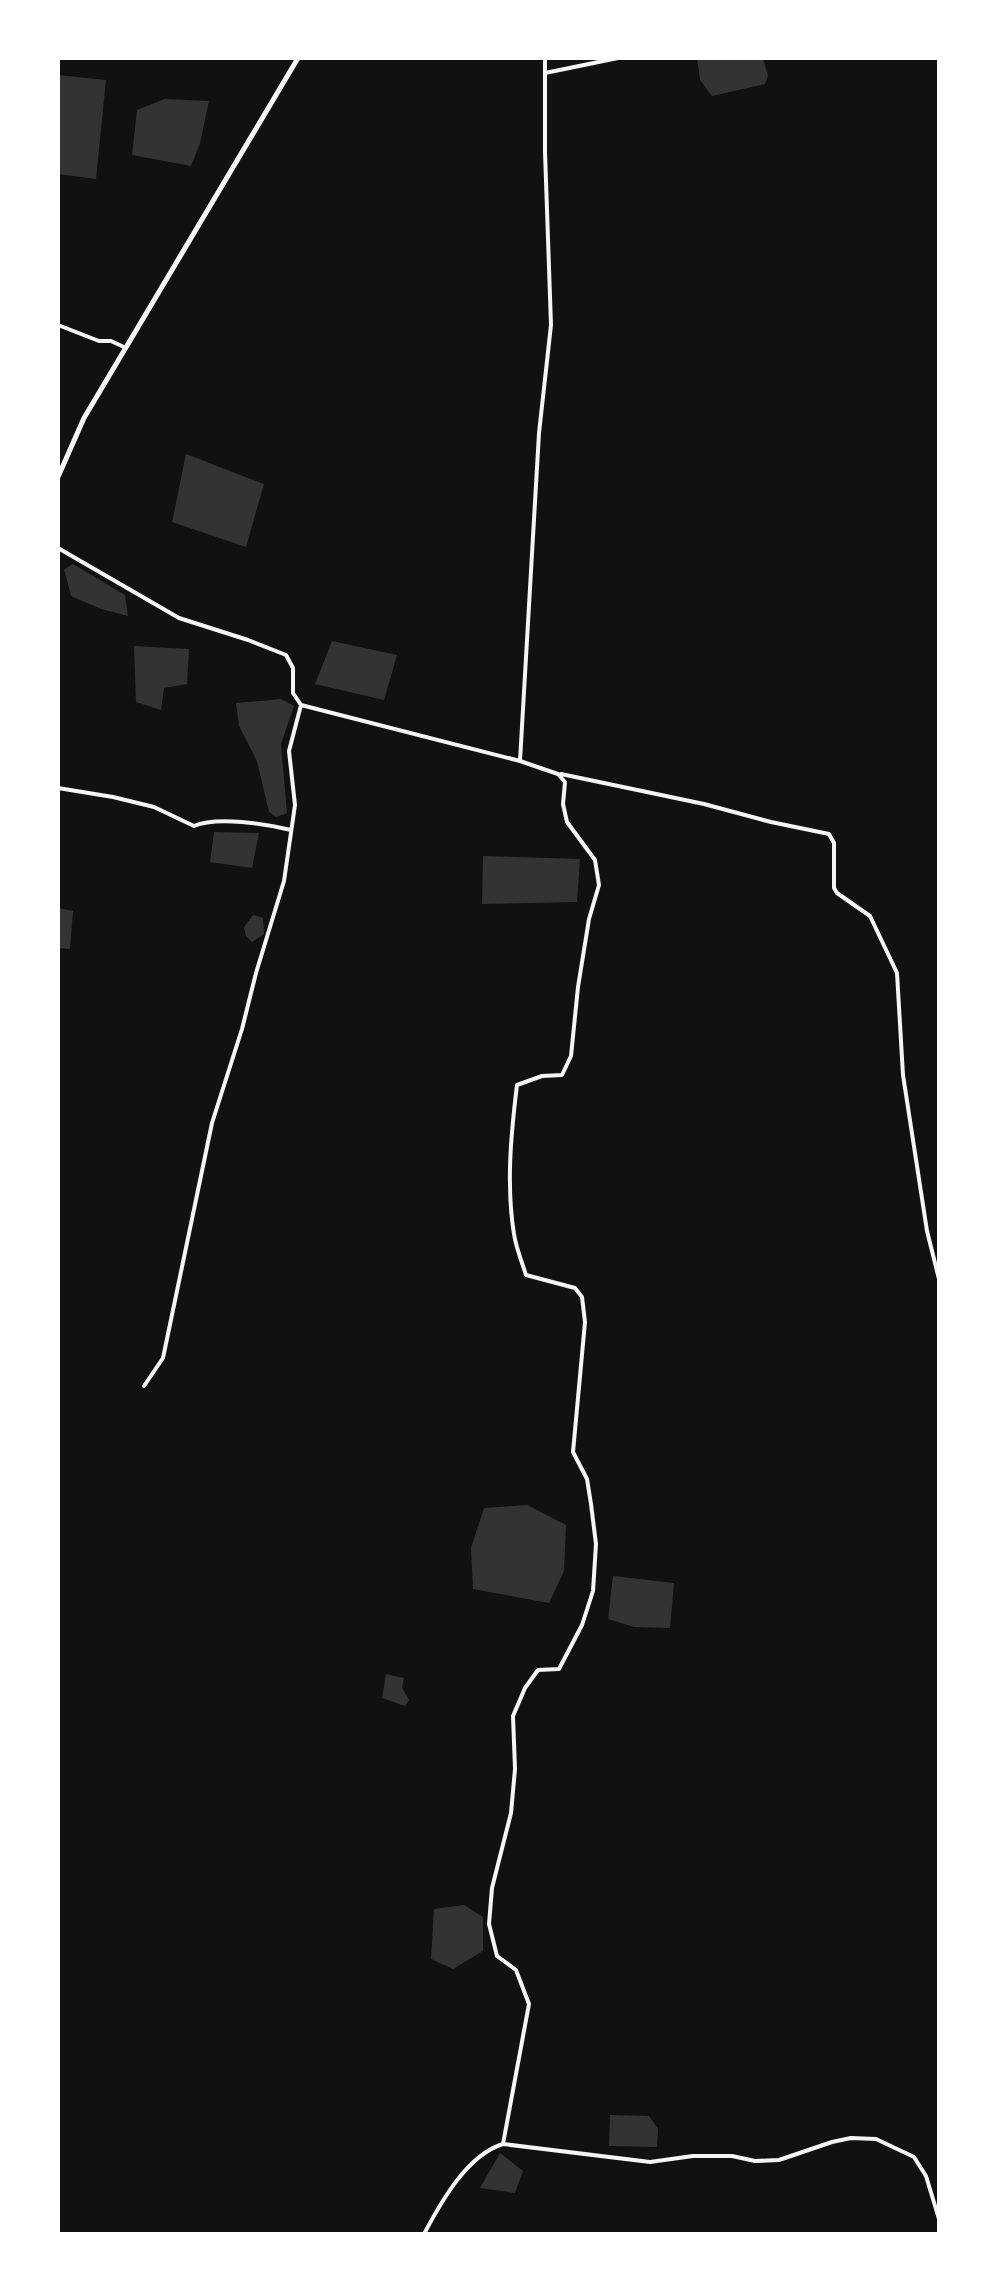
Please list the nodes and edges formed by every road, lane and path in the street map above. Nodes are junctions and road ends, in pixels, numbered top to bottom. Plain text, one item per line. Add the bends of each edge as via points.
1 (298, 58) edge
2 (545, 58) edge
3 (618, 58) edge
4 (545, 73) junction
5 (58, 325) edge
6 (126, 348) junction
7 (58, 477) edge
8 (58, 548) edge
9 (301, 705) junction
10 (520, 761) junction
11 (558, 774) junction
12 (58, 788) edge
13 (291, 830) junction
14 (939, 1279) edge
15 (144, 1386) dead end
16 (503, 2144) junction
17 (939, 2219) edge
18 (424, 2234) edge

1 - 6 street
2 - 4 street
3 - 4 street
4 - 10 street via 551,325 539,433
5 - 6 street
6 - 7 street via 84,418
8 - 9 street via 179,618 286,655 293,668 293,693
9 - 10 street
9 - 13 street via 289,751 295,805
10 - 11 street
11 - 14 street via 829,834 834,843 834,888 870,916 897,973 903,1075
11 - 16 street via 565,782 567,822 595,860 599,885 589,919 571,1056 562,1075 517,1085 511,1201 514,1236 526,1275 575,1288 582,1297 585,1322 573,1452 587,1479 596,1544 593,1591 582,1625 559,1669 538,1670 513,1716 511,1813 492,1888 489,1924 497,1956 516,1970 529,2004
12 - 13 street via 154,807 194,826 244,822
13 - 15 street via 284,881 203,1161 163,1358
16 - 17 street via 650,2162 693,2156 755,2161 779,2160 851,2138 876,2139 914,2157 926,2176
16 - 18 street via 487,2149 467,2171 443,2199

